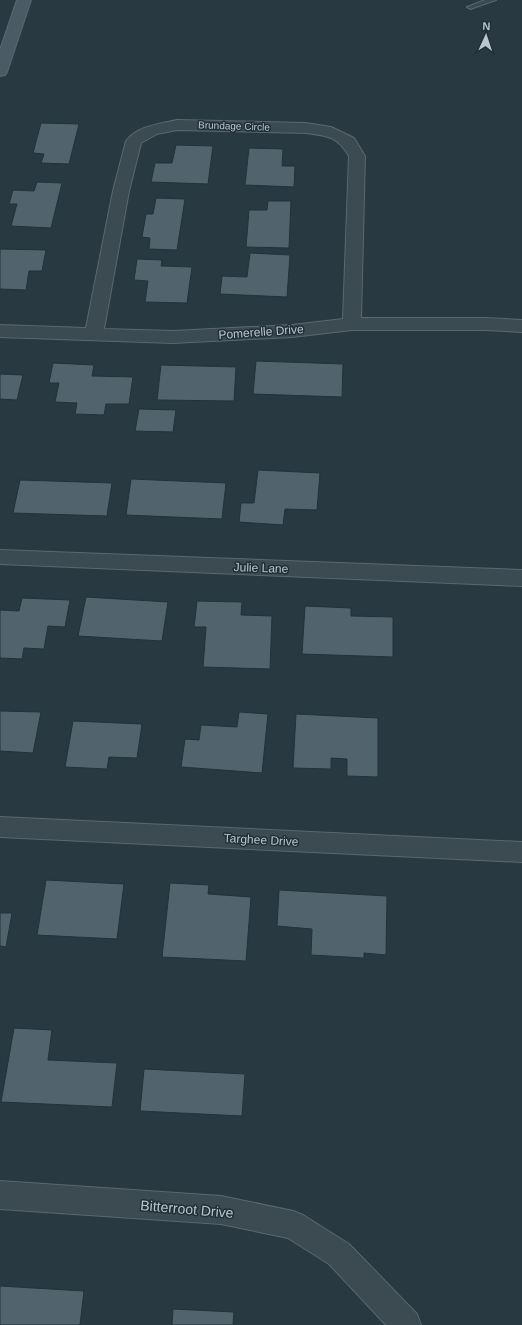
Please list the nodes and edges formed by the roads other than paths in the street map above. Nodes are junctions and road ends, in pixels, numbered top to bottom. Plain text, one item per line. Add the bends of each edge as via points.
1 (24, 0) edge
2 (492, 0) edge
3 (471, 7) dead end
4 (0, 72) edge
5 (352, 324) junction
6 (522, 326) edge
7 (0, 331) edge
8 (94, 334) junction
9 (0, 557) edge
10 (522, 578) edge
11 (0, 827) edge
12 (522, 852) edge
13 (0, 1195) edge
14 (406, 1325) edge

1 - 4 street
2 - 3 lane
5 - 6 street, Pomerelle Drive
5 - 8 street, Pomerelle Drive via 292,331 173,337
5 - 8 street, Brundage Circle via 357,156 348,141 331,132 306,128 177,125 152,130 134,140 121,191
7 - 8 street, Pomerelle Drive
9 - 10 street, Julie Lane
11 - 12 street, Targhee Drive
13 - 14 street, Bitterroot Drive via 221,1210 293,1225 339,1254

